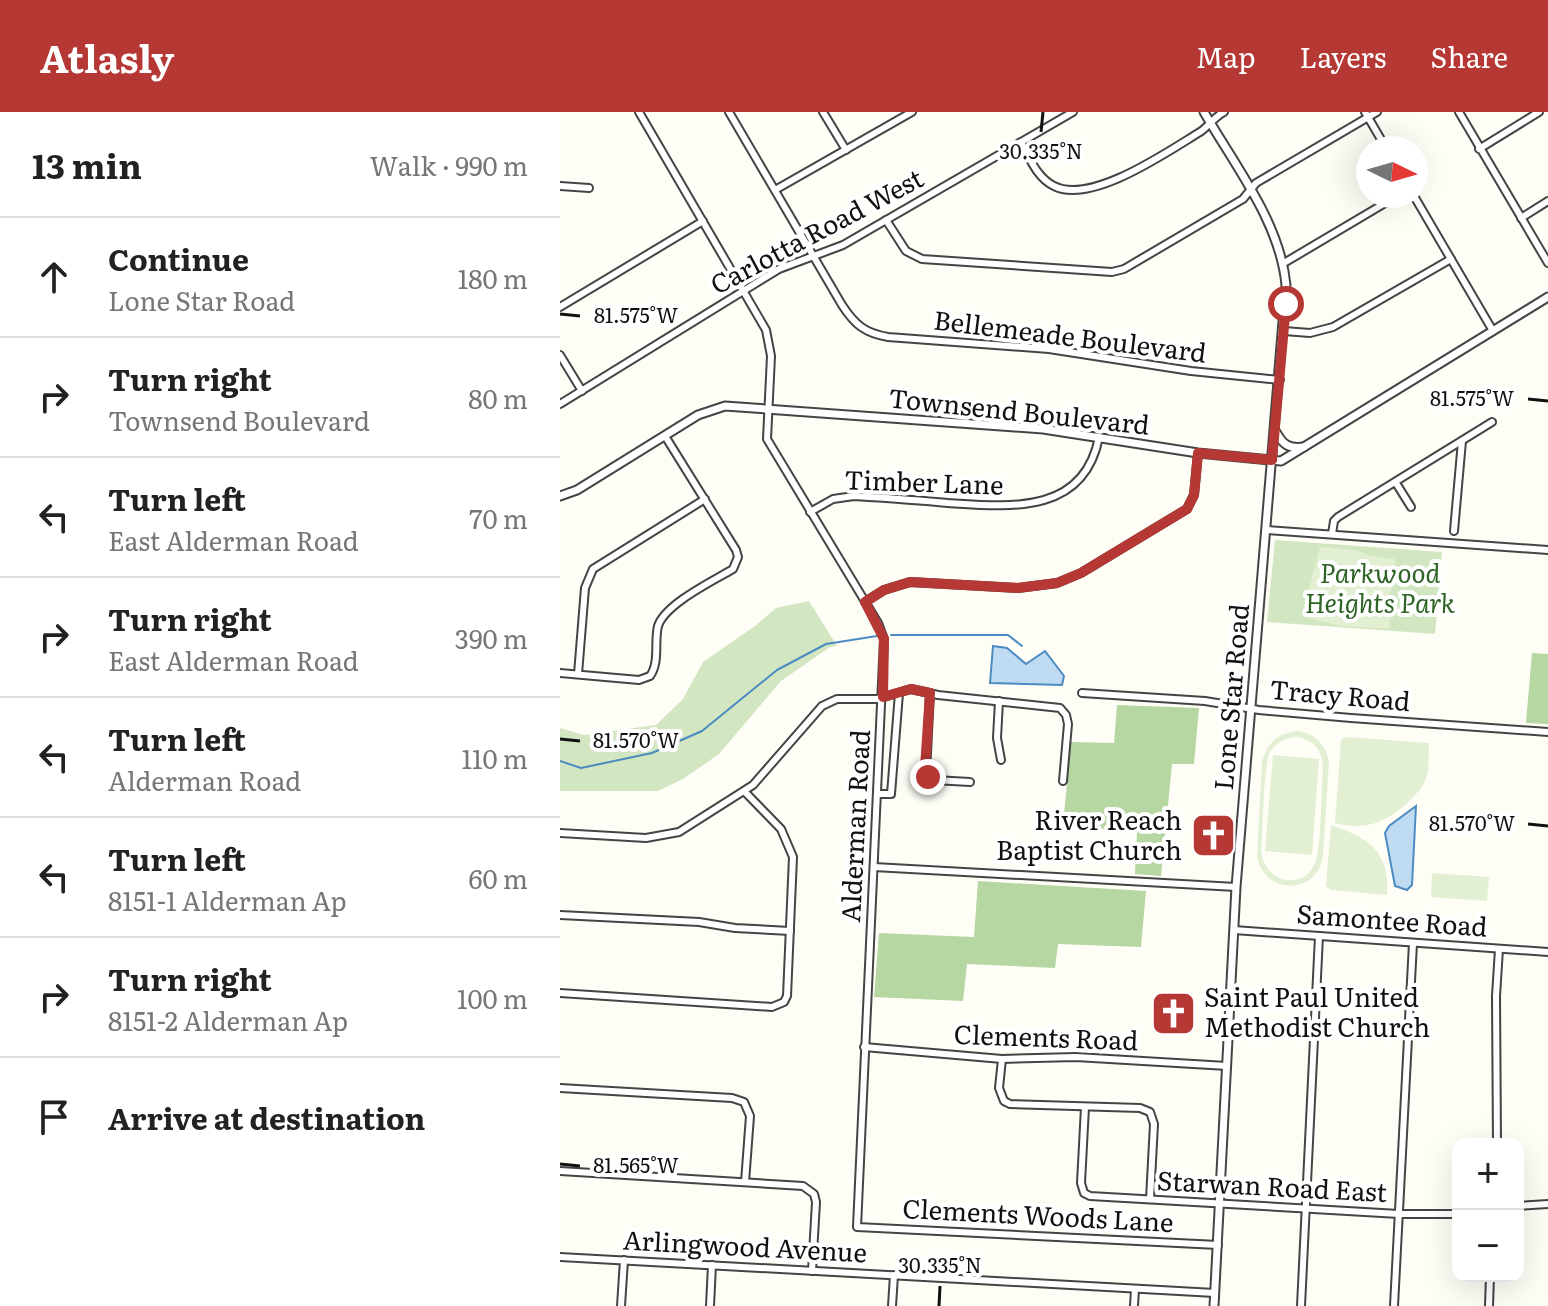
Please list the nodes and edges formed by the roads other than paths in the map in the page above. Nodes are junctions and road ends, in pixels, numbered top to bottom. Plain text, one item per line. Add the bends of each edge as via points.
1 (639, 112) edge
2 (729, 112) edge
3 (823, 112) edge
4 (912, 112) edge
5 (1073, 112) edge
6 (1204, 112) edge
7 (1224, 112) edge
8 (1377, 112) edge
9 (1459, 112) edge
10 (1539, 112) edge
11 (1366, 114) edge
12 (1210, 122) junction
13 (1379, 136) edge
14 (1021, 142) junction
15 (1479, 149) junction
16 (846, 150) junction
17 (560, 186) edge
18 (589, 188) dead end
19 (775, 190) junction
20 (1250, 191) junction
21 (1548, 201) edge
22 (1377, 208) edge
23 (1421, 208) edge
24 (1521, 218) junction
25 (886, 220) junction
26 (703, 221) junction
27 (814, 256) junction
28 (1451, 259) junction
29 (1284, 263) junction
30 (1548, 263) edge
31 (744, 291) junction
32 (1548, 297) edge
33 (560, 307) edge
34 (1284, 331) junction
35 (1493, 331) junction
36 (560, 355) edge
37 (1280, 380) junction
38 (582, 391) junction
39 (560, 404) edge
40 (767, 408) junction
41 (1492, 422) dead end
42 (1275, 431) junction
43 (665, 436) junction
44 (1099, 436) junction
45 (1462, 441) junction
46 (1306, 447) junction
47 (1198, 453) junction
48 (1272, 460) junction
49 (1396, 483) junction
50 (560, 496) edge
51 (705, 499) junction
52 (1411, 507) dead end
53 (810, 512) junction
54 (1267, 530) junction
55 (1454, 531) dead end
56 (1332, 534) junction
57 (1548, 550) edge
58 (865, 602) junction
59 (560, 673) edge
60 (578, 674) junction
61 (896, 693) junction
62 (930, 693) junction
63 (1082, 693) dead end
64 (883, 697) junction
65 (999, 701) junction
66 (1251, 709) junction
67 (1548, 732) edge
68 (1001, 760) dead end
69 (1063, 781) dead end
70 (970, 782) dead end
71 (745, 792) junction
72 (878, 794) junction
73 (560, 833) edge
74 (874, 867) junction
75 (1236, 887) junction
76 (560, 915) edge
77 (1234, 930) junction
78 (790, 931) junction
79 (1319, 936) junction
80 (1413, 943) junction
81 (1499, 949) junction
82 (1548, 952) edge
83 (560, 993) edge
84 (864, 1047) junction
85 (1002, 1059) junction
86 (1227, 1066) junction
87 (560, 1088) edge
88 (1085, 1107) junction
89 (1497, 1138) edge
90 (560, 1171) edge
91 (745, 1182) junction
92 (1150, 1199) junction
93 (1220, 1203) junction
94 (1548, 1204) edge
95 (1524, 1206) edge
96 (1306, 1209) junction
97 (1399, 1214) junction
98 (1452, 1214) edge
99 (857, 1227) joint
100 (1218, 1245) junction
101 (560, 1257) edge
102 (624, 1260) junction
103 (712, 1265) junction
104 (812, 1271) junction
105 (894, 1275) junction
106 (1490, 1282) edge
107 (1135, 1289) junction
108 (1215, 1293) junction
109 (621, 1306) edge
110 (710, 1306) edge
111 (892, 1306) edge
112 (1134, 1306) edge
113 (1214, 1306) edge
114 (1301, 1306) edge
115 (1394, 1306) edge
116 (1489, 1306) edge

1 - 26 street, Alderman Road
2 - 19 street
3 - 16 street
4 - 16 street
5 - 14 street, Carlotta Road West
6 - 12 street, Lone Star Road
7 - 12 street
8 - 11 street
9 - 15 street
10 - 15 street
11 - 13 street
11 - 20 street
12 - 14 street via 1110,183 1087,190 1063,189 1047,181
12 - 20 street, Lone Star Road
14 - 25 street, Carlotta Road West
15 - 24 street
16 - 19 street
17 - 18 street
19 - 27 street
20 - 25 street via 1112,272 922,259 906,251
20 - 29 street, Lone Star Road
21 - 24 street
22 - 29 street
23 - 28 street
24 - 30 street
25 - 27 street, Carlotta Road West
26 - 31 street, Alderman Road
26 - 33 street
27 - 31 street, Carlotta Road West via 779,269
27 - 37 street, Bellemeade Boulevard via 858,326 875,335 1049,349
28 - 34 street via 1333,327 1310,333
28 - 35 street
29 - 34 street, Lone Star Road
31 - 38 street, Carlotta Road West
31 - 40 street, Alderman Road via 770,339
32 - 35 street, Townsend Boulevard
34 - 37 street, Lone Star Road
35 - 46 street, Townsend Boulevard
36 - 38 street
37 - 42 street, Lone Star Road
38 - 39 street, Carlotta Road West
40 - 43 street, Townsend Boulevard via 716,407
40 - 44 street, Townsend Boulevard
40 - 53 street, Alderman Road via 767,439
41 - 45 street
42 - 46 street via 1286,445
42 - 48 street, Lone Star Road
43 - 50 street, Townsend Boulevard
43 - 51 street
44 - 47 street, Townsend Boulevard
44 - 53 street, Timber Lane via 1087,471 1041,502 999,507 854,496 833,499
45 - 49 street
45 - 55 street
46 - 48 street, Townsend Boulevard via 1289,458
47 - 48 street, Townsend Boulevard
47 - 58 street via 1194,495 1187,509 1070,578 1018,588 910,582
48 - 54 street, Lone Star Road
49 - 52 street
49 - 56 street via 1338,517
51 - 60 street via 593,569 585,588
51 - 60 street via 736,550 733,569 665,613 650,676 639,680
53 - 58 street, Alderman Road
54 - 56 street
54 - 66 street, Lone Star Road
56 - 57 street
58 - 64 street, Alderman Road via 884,639
59 - 60 street
61 - 62 street
61 - 64 street
61 - 72 street via 891,794
62 - 65 street
62 - 70 street via 926,773 934,780
63 - 66 street, Tracy Road
64 - 71 street via 837,699 822,706
64 - 72 street, Alderman Road
65 - 68 street
65 - 69 street via 1064,712 1068,724
66 - 67 street, Tracy Road
66 - 75 street, Lone Star Road
71 - 73 street via 679,832 656,838
71 - 78 street via 791,846
72 - 74 street, Alderman Road
74 - 75 street
74 - 84 street, Alderman Road
75 - 77 street, Lone Star Road
76 - 78 street
77 - 79 street, Samontee Road
77 - 86 street, Lone Star Road
78 - 83 street via 787,996 772,1007
79 - 80 street, Samontee Road
79 - 96 street
80 - 81 street, Samontee Road
80 - 97 street
81 - 82 street, Samontee Road
81 - 89 street
84 - 85 street, Clements Road
84 - 99 street, Alderman Road
85 - 86 street, Clements Road via 1076,1057
85 - 88 street via 999,1088 1004,1101
86 - 93 street, Lone Star Road
87 - 91 street via 744,1102 750,1116
88 - 92 street, Starwan Road East via 1084,1193
88 - 92 street via 1150,1112
90 - 91 street
91 - 104 street via 803,1186 814,1194
92 - 93 street, Starwan Road East
93 - 96 street, Starwan Road East
93 - 100 street, Lone Star Road
94 - 95 street
96 - 97 street, Starwan Road East
96 - 114 street
97 - 98 street, Starwan Road East
97 - 115 street
99 - 100 street, Clements Woods Lane
100 - 108 street, Lone Star Road
101 - 102 street, Arlingwood Avenue
102 - 103 street, Arlingwood Avenue
102 - 109 street
103 - 104 street, Arlingwood Avenue
103 - 110 street
104 - 105 street, Arlingwood Avenue
105 - 107 street, Arlingwood Avenue
105 - 111 street
106 - 116 street
107 - 108 street, Arlingwood Avenue
107 - 112 street
108 - 113 street, Lone Star Road

